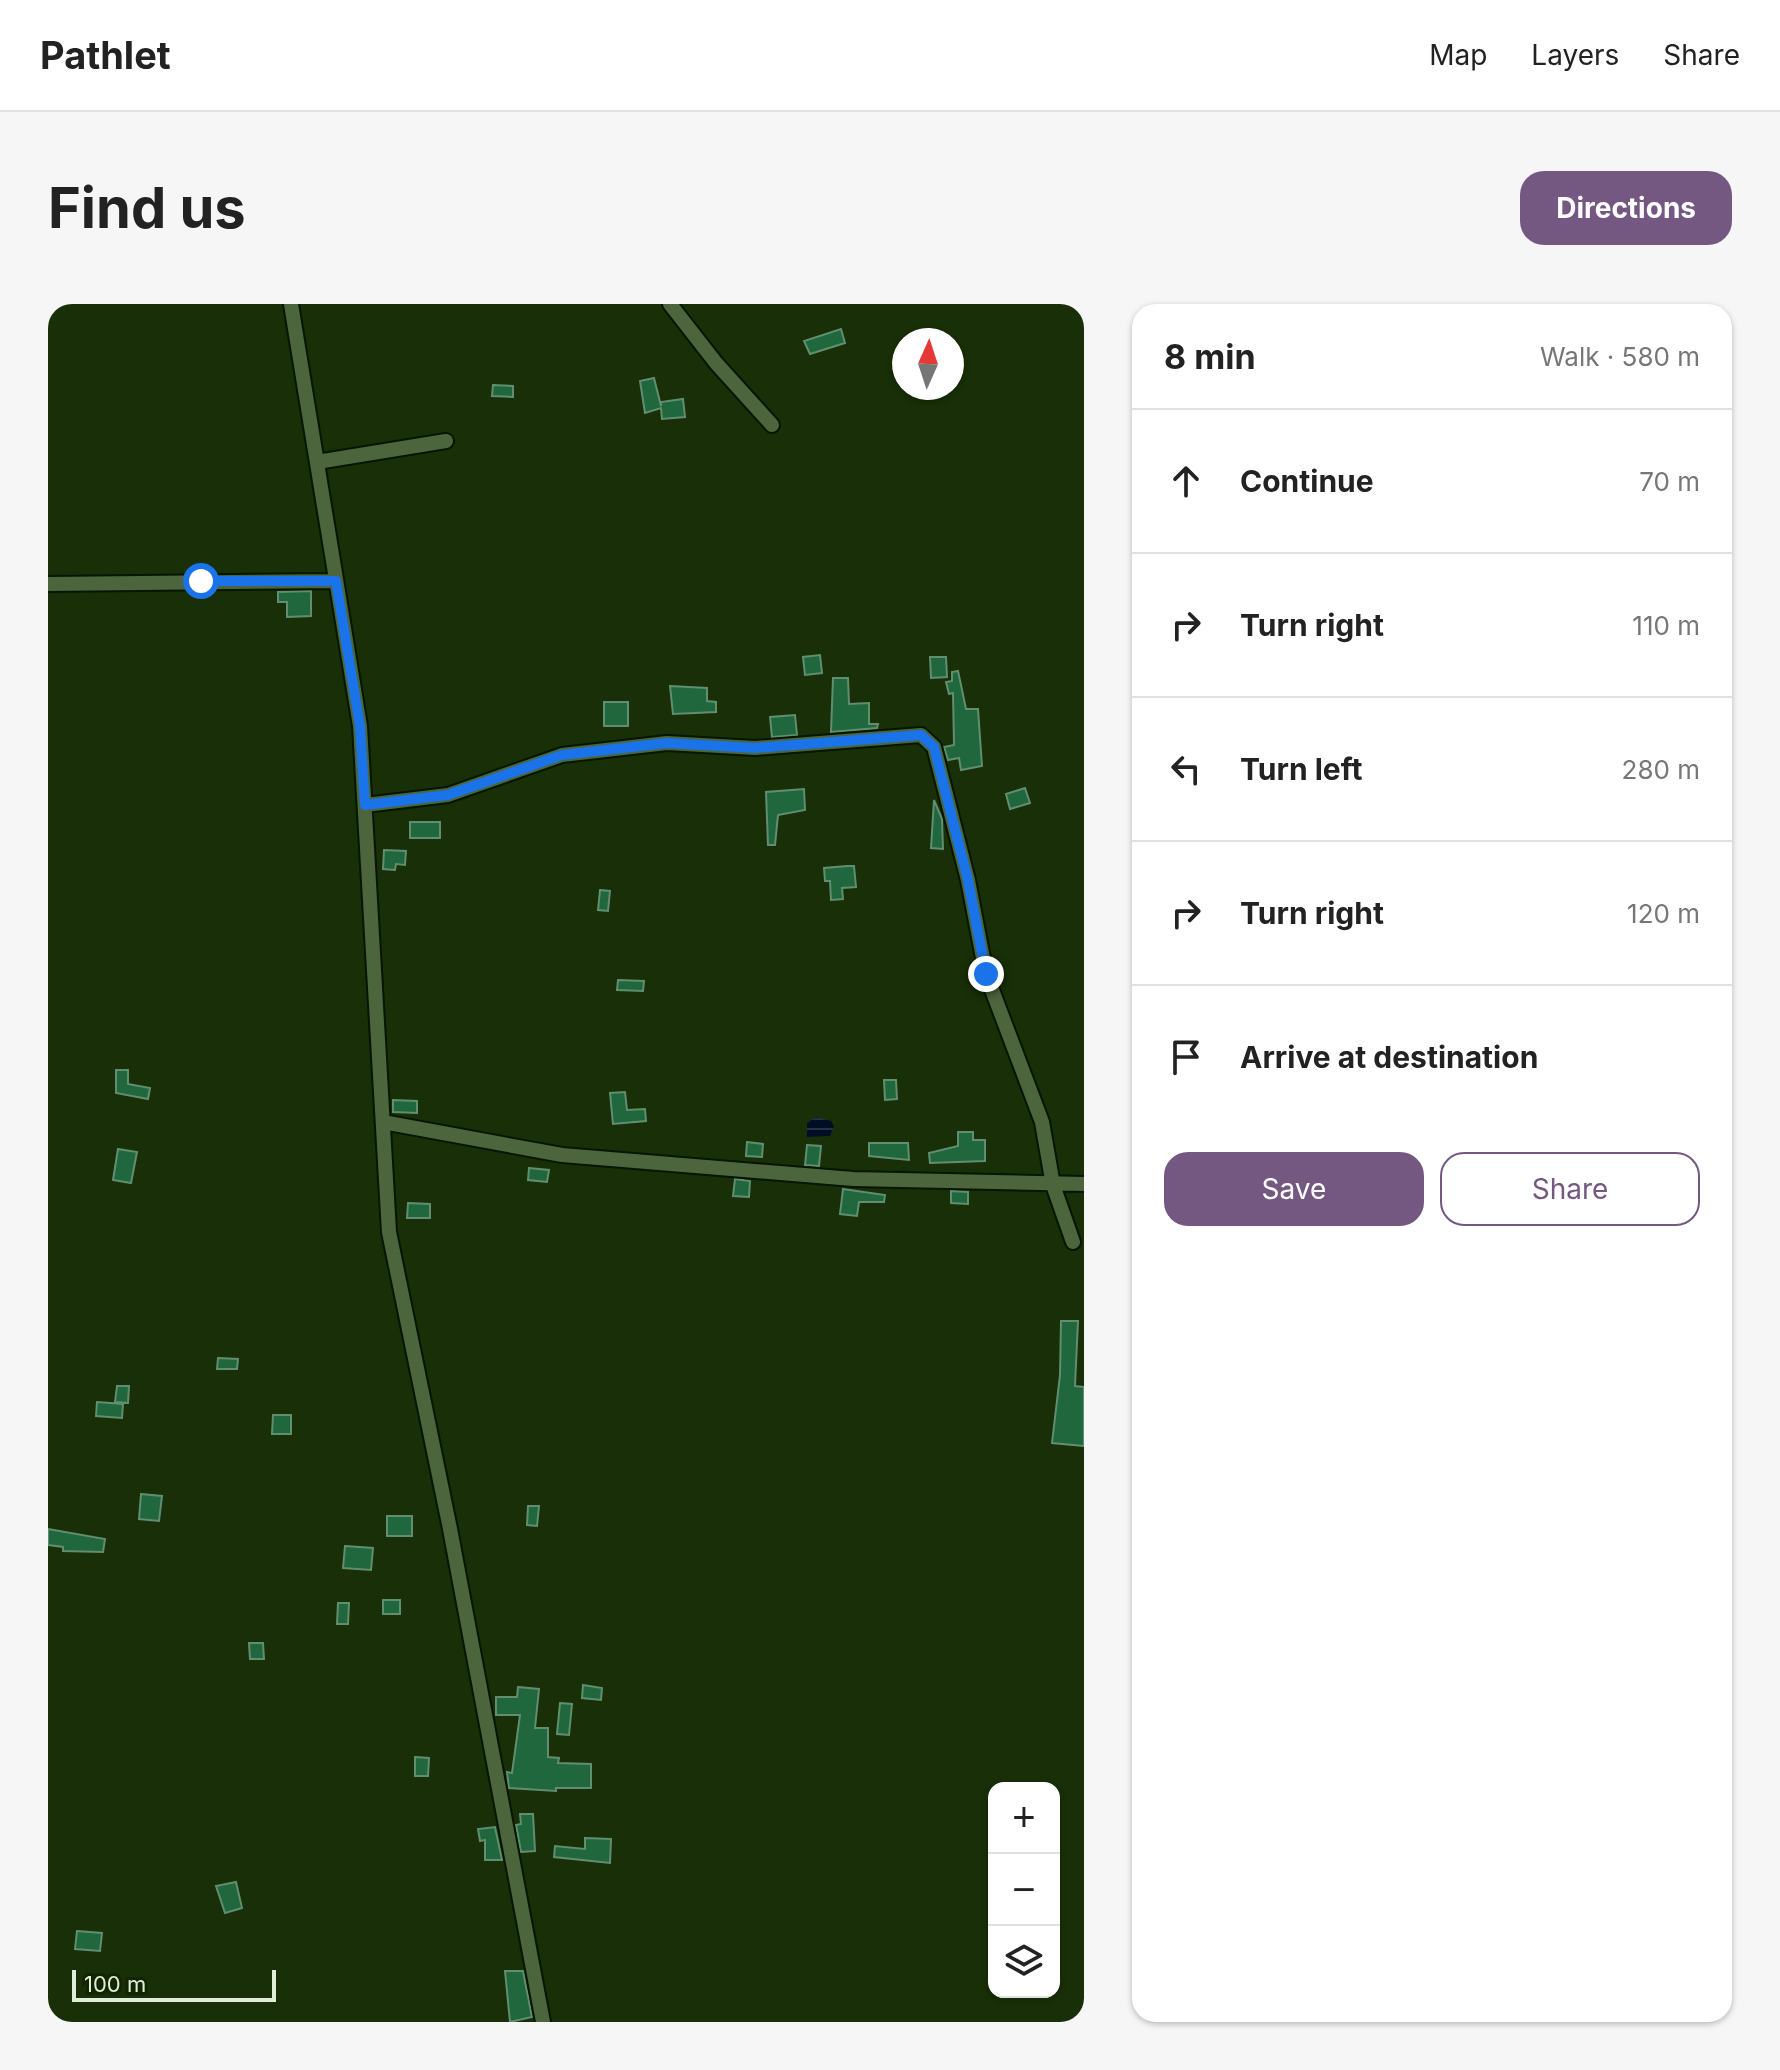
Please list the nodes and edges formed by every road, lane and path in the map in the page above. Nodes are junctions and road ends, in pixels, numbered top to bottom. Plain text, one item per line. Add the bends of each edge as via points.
1 (291, 304) edge
2 (670, 304) edge
3 (772, 425) dead end
4 (446, 441) dead end
5 (317, 462) junction
6 (336, 581) junction
7 (48, 584) edge
8 (365, 805) junction
9 (383, 1122) junction
10 (1084, 1184) edge
11 (1053, 1185) junction
12 (1073, 1242) dead end
13 (543, 2022) edge

1 - 5 street
2 - 3 street
4 - 5 street
5 - 6 street
6 - 7 street
6 - 8 street via 360,726
8 - 9 street
8 - 11 street via 448,795 562,755 667,743 755,748 921,735 934,747 986,974 1042,1122
9 - 11 street via 562,1155 853,1179
9 - 13 street via 389,1232
10 - 11 street
11 - 12 street

